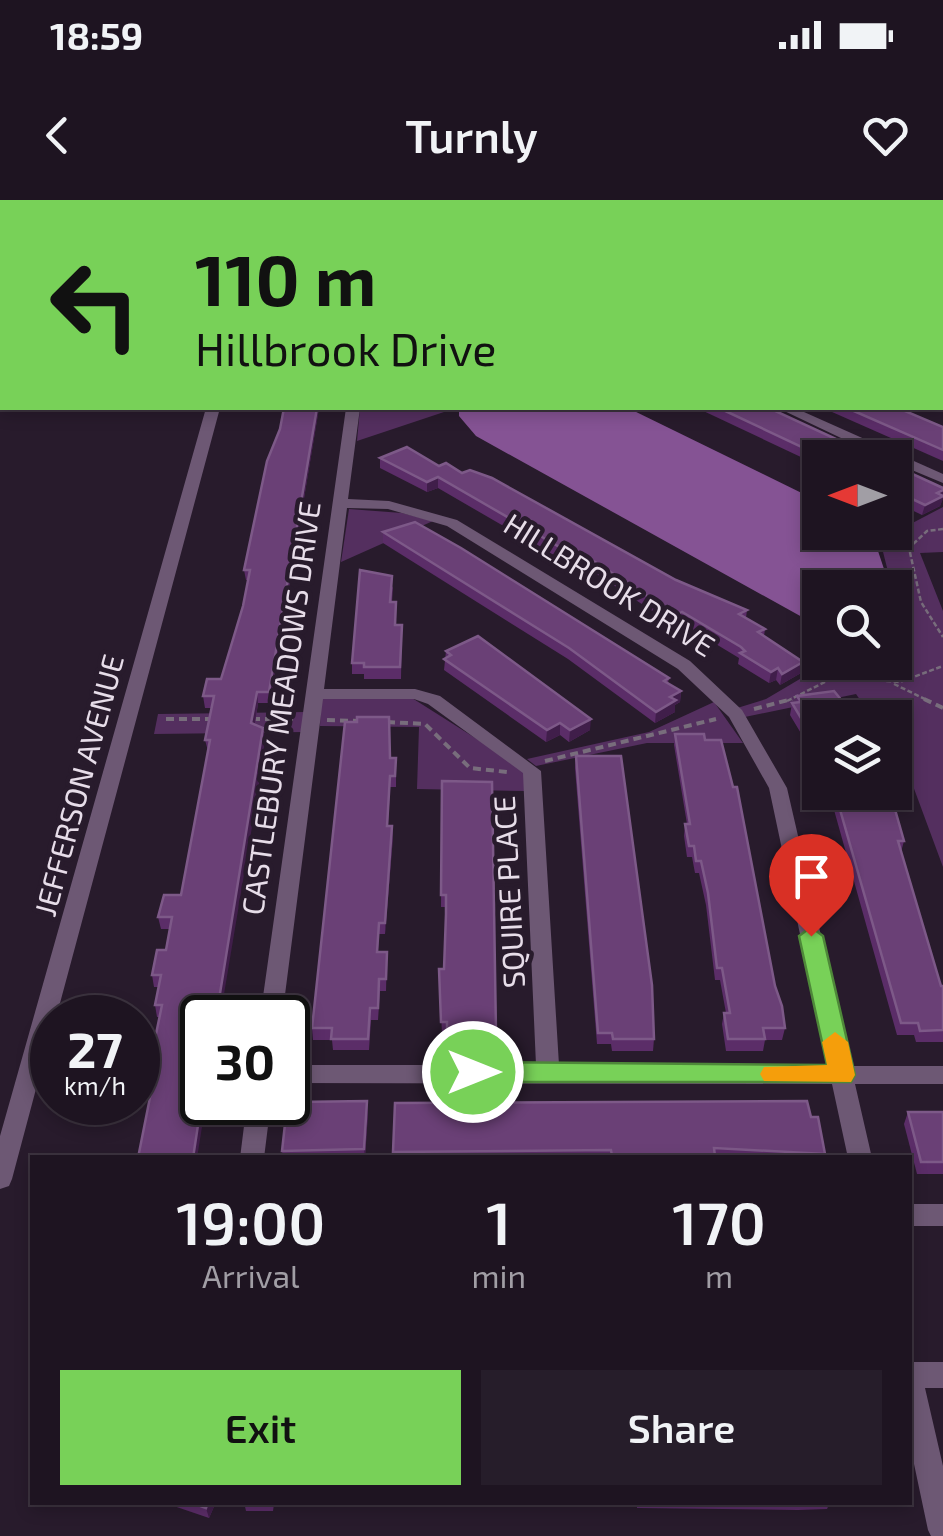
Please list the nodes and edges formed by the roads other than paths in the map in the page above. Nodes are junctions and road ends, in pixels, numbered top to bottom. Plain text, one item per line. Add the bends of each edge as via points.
1 (212, 410) edge
2 (353, 410) edge
3 (789, 410) edge
4 (943, 479) edge
5 (340, 503) junction
6 (314, 694) junction
7 (273, 995) edge
8 (548, 1071) junction
9 (310, 1074) edge
10 (842, 1075) junction
11 (943, 1075) edge
12 (256, 1125) edge
13 (252, 1155) edge
14 (859, 1155) edge
15 (0, 1179) edge
16 (912, 1215) edge
17 (943, 1215) edge
18 (912, 1375) edge
19 (943, 1375) edge
20 (912, 1391) edge
21 (943, 1530) edge

1 - 15 street, JEFFERSON AVENUE
2 - 5 street, CASTLEBURY MEADOWS DRIVE
3 - 4 street
5 - 6 street, CASTLEBURY MEADOWS DRIVE
5 - 10 street, HILLBROOK DRIVE via 389,505 452,523 684,665 736,714 778,788
6 - 7 street, CASTLEBURY MEADOWS DRIVE
6 - 8 street, SQUIRE PLACE via 415,694 434,700 532,771
8 - 9 street
8 - 10 street
10 - 11 street
10 - 14 street, HILLBROOK DRIVE
12 - 13 street
16 - 17 street
18 - 19 street
20 - 21 street

